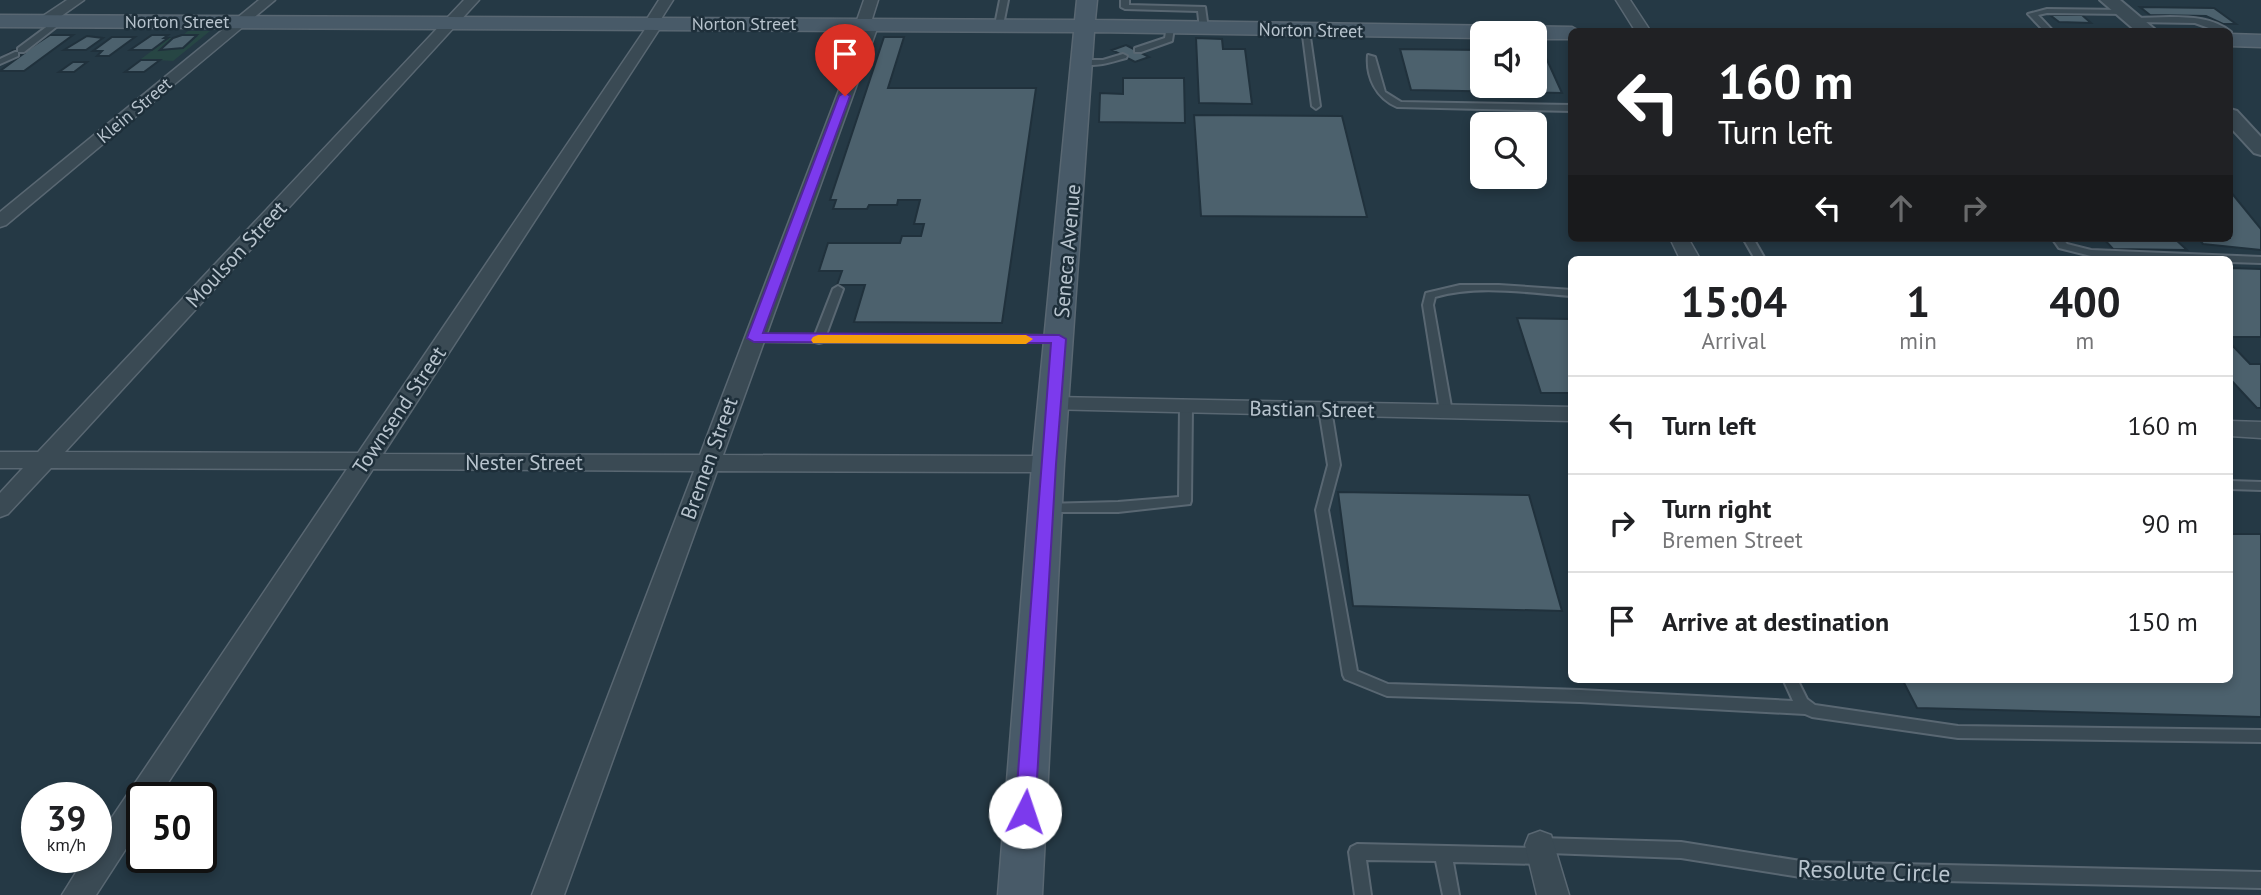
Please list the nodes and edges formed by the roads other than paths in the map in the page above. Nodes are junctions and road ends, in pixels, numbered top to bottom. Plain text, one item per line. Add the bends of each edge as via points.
1 (77, 0) edge
2 (268, 0) edge
3 (472, 0) edge
4 (666, 0) edge
5 (1004, 0) edge
6 (1087, 0) edge
7 (1125, 0) edge
8 (1623, 0) edge
9 (2109, 0) edge
10 (869, 15) edge
11 (2130, 16) junction
12 (53, 21) junction
13 (243, 21) junction
14 (452, 22) junction
15 (654, 22) junction
16 (3, 23) edge
17 (999, 25) junction
18 (1087, 26) junction
19 (1170, 28) junction
20 (1641, 28) edge
21 (2046, 28) edge
22 (2145, 28) edge
23 (2220, 28) edge
24 (1204, 29) junction
25 (1305, 30) junction
26 (1568, 33) edge
27 (2233, 37) edge
28 (2261, 41) edge
29 (1128, 46) dead end
30 (1138, 50) dead end
31 (1148, 51) junction
32 (1113, 55) junction
33 (1123, 56) dead end
34 (1371, 57) dead end
35 (1132, 61) dead end
36 (0, 62) edge
37 (1083, 62) junction
38 (1316, 106) dead end
39 (1568, 108) edge
40 (2233, 118) edge
41 (2261, 149) edge
42 (0, 220) edge
43 (2060, 242) edge
44 (2164, 256) edge
45 (2233, 259) edge
46 (2261, 260) edge
47 (838, 289) dead end
48 (1568, 293) edge
49 (754, 338) junction
50 (1059, 339) junction
51 (819, 340) junction
52 (1053, 404) junction
53 (1186, 407) junction
54 (1325, 410) junction
55 (1446, 412) junction
56 (1568, 414) edge
57 (2233, 429) edge
58 (2261, 429) edge
59 (0, 460) edge
60 (45, 460) junction
61 (365, 461) junction
62 (707, 462) junction
63 (1048, 464) junction
64 (2233, 485) edge
65 (2261, 485) edge
66 (0, 508) edge
67 (1045, 509) junction
68 (1792, 683) edge
69 (1805, 708) junction
70 (2261, 736) edge
71 (153, 782) edge
72 (126, 822) edge
73 (1541, 850) junction
74 (1443, 853) junction
75 (2261, 880) edge
76 (78, 895) edge
77 (548, 895) edge
78 (1020, 895) edge
79 (1363, 895) edge
80 (1451, 895) edge
81 (1553, 895) edge

1 - 12 street
2 - 13 street, Klein Street
3 - 14 street, Moulson Street
4 - 15 street, Townsend Street
5 - 17 lane
6 - 18 main road, Seneca Avenue
7 - 24 lane via 1125,7 1202,9
8 - 20 street
9 - 11 street
10 - 15 main road, Norton Street
10 - 17 main road, Norton Street
10 - 49 street, Bremen Street
11 - 21 lane via 2032,14
11 - 22 street
11 - 23 lane via 2202,21
12 - 13 main road, Norton Street
12 - 16 main road, Norton Street
12 - 36 lane
13 - 14 main road, Norton Street
13 - 42 street, Klein Street
14 - 15 main road, Norton Street
14 - 60 street, Moulson Street
15 - 61 street, Townsend Street
17 - 18 main road, Norton Street
18 - 19 main road, Norton Street
18 - 37 main road, Seneca Avenue
19 - 24 main road, Norton Street
19 - 31 lane via 1169,39
24 - 25 main road, Norton Street
25 - 26 main road, Norton Street
25 - 38 lane
27 - 28 main road
29 - 31 lane
30 - 31 lane
32 - 33 lane
32 - 35 lane
32 - 37 lane
34 - 39 lane via 1379,92 1386,101 1400,105
37 - 50 main road, Seneca Avenue
40 - 41 street
43 - 44 lane via 2091,253
45 - 46 lane
47 - 51 lane
48 - 55 lane via 1470,289 1430,295
49 - 51 lane
49 - 62 street, Bremen Street
50 - 51 lane
50 - 52 main road, Seneca Avenue
52 - 53 street, Bastian Street
52 - 63 main road, Seneca Avenue
53 - 54 street, Bastian Street
53 - 67 lane via 1185,501
54 - 55 street, Bastian Street
54 - 69 lane via 1334,465 1322,510 1350,675 1387,690
55 - 56 street, Bastian Street
57 - 58 street
59 - 60 street, Nester Street
60 - 61 street, Nester Street
60 - 66 street, Moulson Street
61 - 62 street, Nester Street
61 - 71 street, Townsend Street
62 - 63 street, Nester Street
62 - 77 street, Bremen Street
63 - 67 main road, Seneca Avenue
64 - 65 lane
67 - 78 main road, Seneca Avenue
68 - 69 lane
69 - 70 lane via 1958,732
72 - 76 street, Townsend Street
73 - 74 lane, Resolute Circle
73 - 75 lane, Resolute Circle via 1681,850 1807,870
73 - 81 street
74 - 79 lane, Resolute Circle via 1357,852
74 - 80 lane

